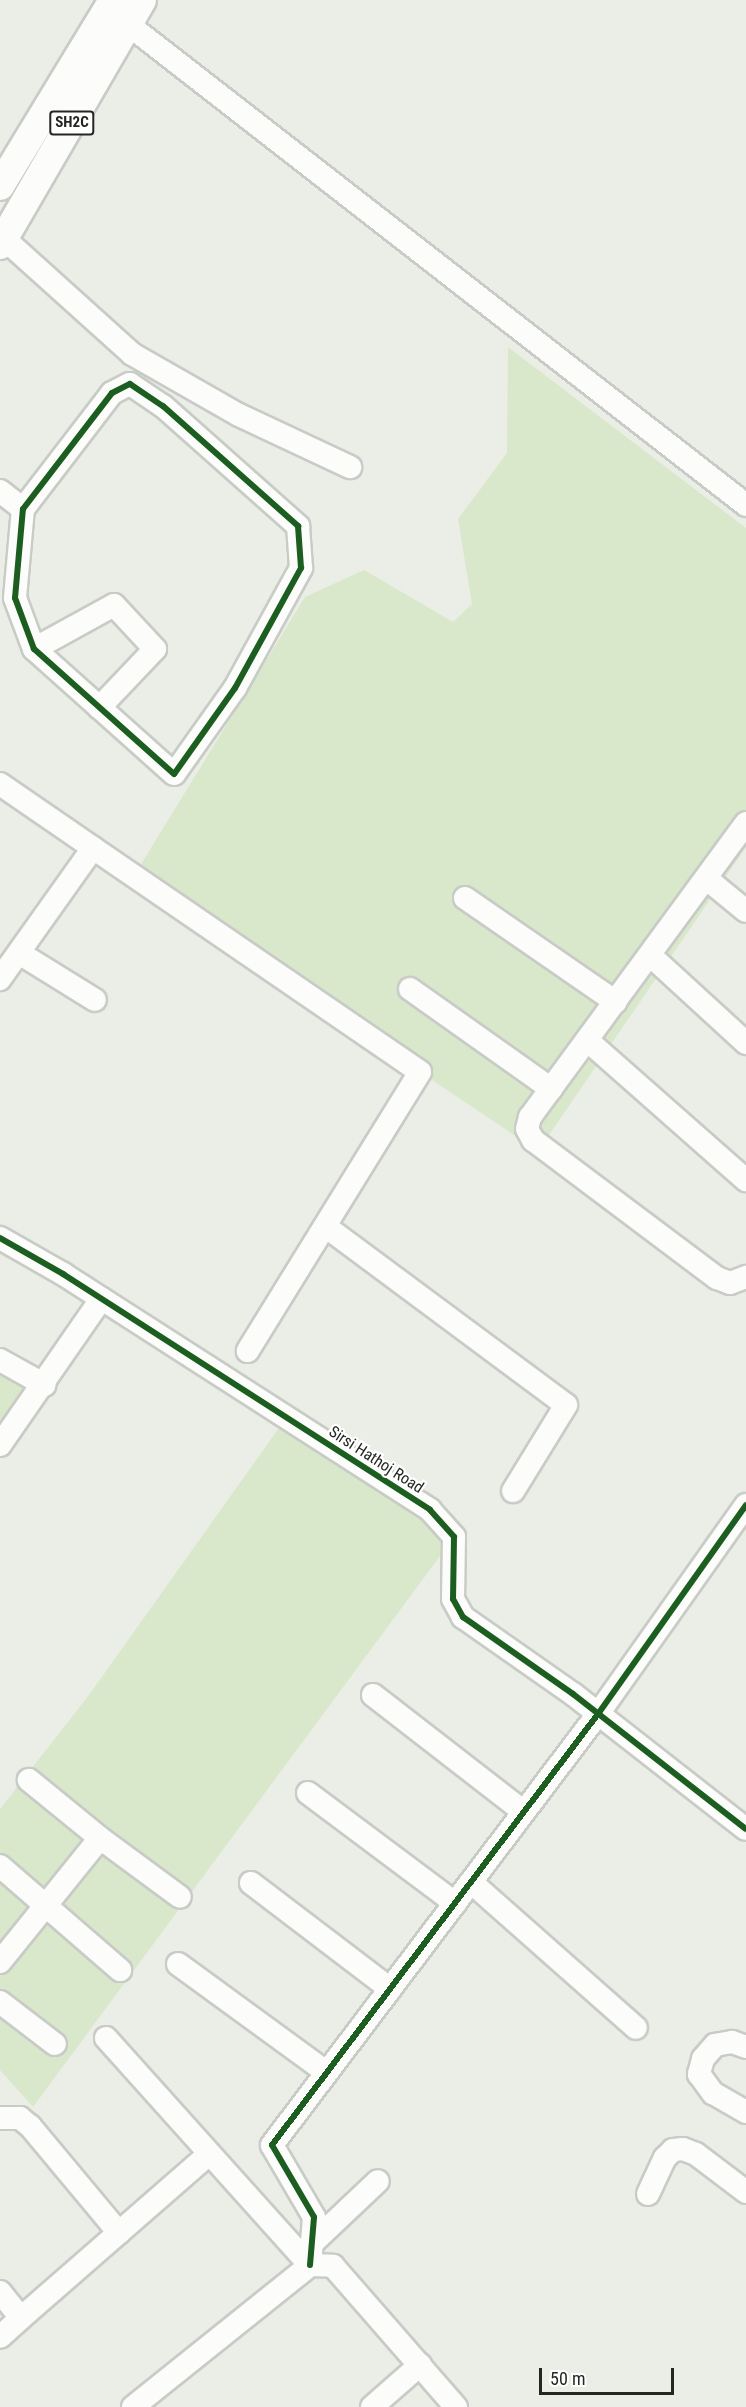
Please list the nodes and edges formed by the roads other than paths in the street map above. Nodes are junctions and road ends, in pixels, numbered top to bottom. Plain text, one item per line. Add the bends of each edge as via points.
1 (142, 0) edge
2 (116, 11) edge
3 (0, 186) edge
4 (1, 240) edge
5 (350, 467) dead end
6 (0, 491) edge
7 (746, 505) edge
8 (23, 509) junction
9 (34, 649) junction
10 (99, 708) junction
11 (0, 784) edge
12 (746, 823) edge
13 (93, 848) junction
14 (707, 879) junction
15 (465, 898) dead end
16 (746, 911) edge
17 (19, 953) junction
18 (651, 956) junction
19 (0, 980) edge
20 (410, 989) dead end
21 (95, 1000) dead end
22 (616, 1002) junction
23 (586, 1040) junction
24 (746, 1043) edge
25 (551, 1089) junction
26 (746, 1180) edge
27 (325, 1226) junction
28 (1, 1241) edge
29 (746, 1276) edge
30 (101, 1299) junction
31 (248, 1351) dead end
32 (0, 1360) edge
33 (45, 1385) junction
34 (0, 1445) edge
35 (513, 1491) dead end
36 (746, 1505) edge
37 (373, 1695) dead end
38 (598, 1714) junction
39 (29, 1780) dead end
40 (308, 1794) dead end
41 (524, 1812) junction
42 (746, 1829) edge
43 (100, 1838) junction
44 (0, 1866) edge
45 (471, 1882) junction
46 (251, 1883) dead end
47 (180, 1897) dead end
48 (455, 1903) junction
49 (46, 1907) junction
50 (0, 1962) edge
51 (178, 1964) dead end
52 (120, 1970) dead end
53 (390, 1989) junction
54 (0, 2002) edge
55 (636, 2028) dead end
56 (106, 2038) dead end
57 (55, 2044) dead end
58 (746, 2047) edge
59 (326, 2072) junction
60 (746, 2112) edge
61 (0, 2118) edge
62 (208, 2155) junction
63 (378, 2181) dead end
64 (746, 2192) edge
65 (648, 2194) dead end
66 (118, 2233) junction
67 (307, 2254) junction
68 (0, 2292) edge
69 (21, 2318) junction
70 (0, 2337) edge
71 (420, 2365) junction
72 (133, 2407) edge
73 (372, 2407) edge
74 (456, 2407) edge

1 - 2 main road, SH2C
2 - 3 main road, SH2C
2 - 4 main road, SH2C
2 - 7 street
4 - 5 street via 132,354 239,415
6 - 8 street
8 - 9 street via 15,598
8 - 10 street via 112,393 130,384 164,406 298,526 301,568 235,688 174,774
9 - 10 street
9 - 10 street via 114,605 155,649
11 - 13 street
12 - 14 street
13 - 17 street
13 - 27 street via 420,1072
14 - 16 street
14 - 18 street
15 - 22 street
17 - 19 street
17 - 21 street
18 - 22 street
18 - 24 street
20 - 25 street
22 - 23 street
23 - 25 street
23 - 26 street
25 - 29 street via 530,1117 527,1129 533,1140 717,1278 730,1283
27 - 31 street
27 - 35 street via 566,1405
28 - 30 street, Sirsi Hathoj Road
30 - 33 street
30 - 38 street, Sirsi Hathoj Road via 430,1510 454,1537 453,1599 463,1617
32 - 33 street
33 - 34 street
36 - 38 street
37 - 41 street
38 - 41 street
38 - 42 street, Sirsi Hathoj Road
39 - 43 street
40 - 48 street
41 - 45 street
43 - 47 street
43 - 49 street
44 - 49 street
45 - 48 street
45 - 55 street
46 - 53 street
48 - 53 street
49 - 50 street
49 - 52 street
51 - 59 street
53 - 59 street
54 - 57 street
56 - 62 street
58 - 60 street via 732,2042 715,2045 703,2059 699,2074 713,2093
59 - 67 street via 272,2145 314,2217
61 - 66 street via 20,2118 30,2126
62 - 66 street
62 - 67 street
63 - 67 street
64 - 65 street via 696,2154 683,2149 673,2150 664,2158
66 - 69 street
67 - 71 street via 333,2266
67 - 72 street
68 - 69 street
69 - 70 street
71 - 73 street
71 - 74 street

